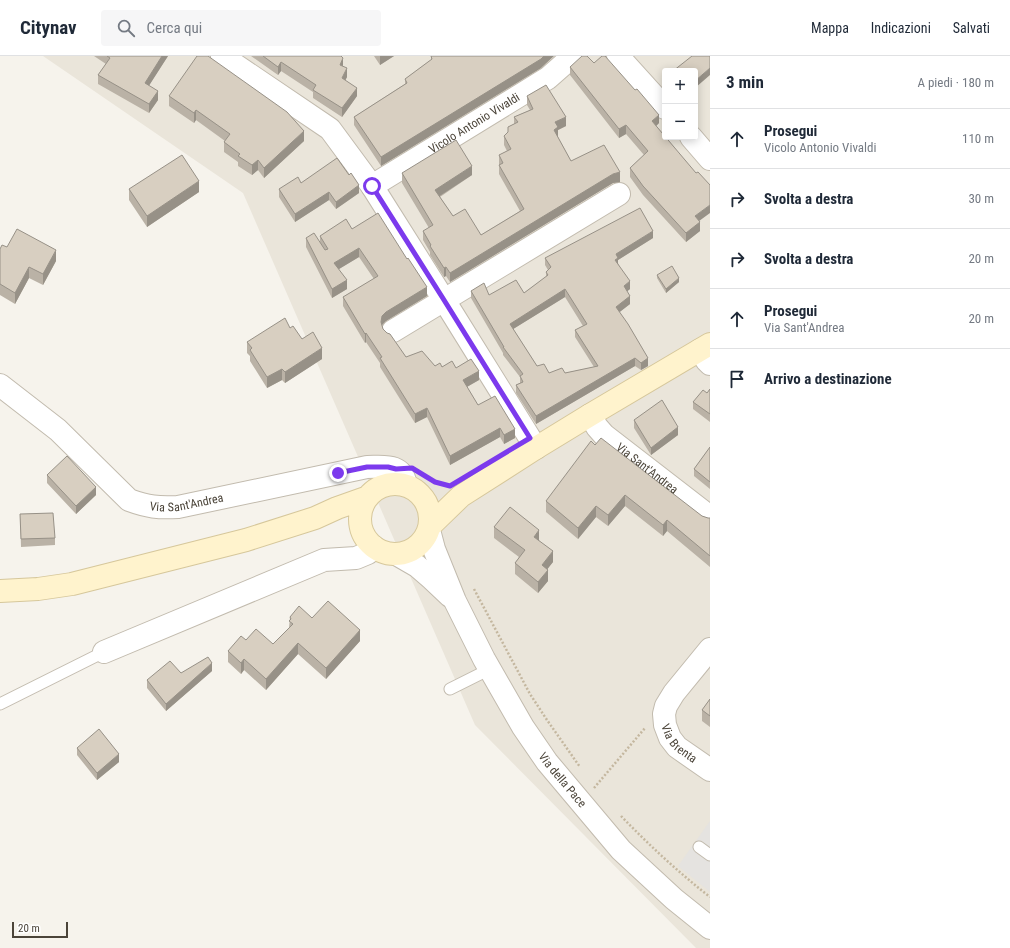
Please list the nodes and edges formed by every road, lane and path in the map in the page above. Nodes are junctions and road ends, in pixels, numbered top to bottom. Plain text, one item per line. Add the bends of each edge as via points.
1 (222, 56) edge
2 (573, 56) edge
3 (618, 56) edge
4 (662, 105) edge
5 (694, 140) edge
6 (710, 159) edge
7 (372, 186) junction
8 (620, 194) dead end
9 (444, 300) junction
10 (393, 331) dead end
11 (707, 353) edge
12 (0, 385) edge
13 (590, 415) junction
14 (536, 448) junction
15 (407, 483) junction
16 (455, 491) junction
17 (368, 497) junction
18 (710, 517) edge
19 (315, 518) junction
20 (430, 528) junction
21 (368, 539) junction
22 (398, 555) junction
23 (470, 583) dead end
24 (0, 591) edge
25 (455, 601) junction
26 (710, 649) edge
27 (104, 652) joint
28 (490, 668) junction
29 (450, 689) dead end
30 (0, 704) edge
31 (664, 714) junction
32 (710, 770) edge
33 (582, 771) dead end
34 (590, 782) dead end
35 (619, 814) dead end
36 (699, 847) dead end
37 (710, 855) edge
38 (710, 897) edge
39 (710, 928) edge

1 - 7 street via 330,129
2 - 7 street, Vicolo Antonio Vivaldi via 548,78
3 - 4 street
5 - 6 street
7 - 9 street
8 - 9 street
9 - 10 street
9 - 14 street
11 - 13 street
12 - 15 street, Via Sant'Andrea via 58,430 129,500 156,508 178,507 367,467 388,467
13 - 14 street
13 - 18 street, Via Sant'Andrea via 604,435
14 - 16 street
15 - 16 street, Via Sant'Andrea via 433,496
15 - 16 path via 412,468
15 - 17 street via 389,484
15 - 20 street via 424,498 429,507
16 - 20 street
17 - 19 street
17 - 21 street via 361,511 360,521
19 - 21 street via 346,524
19 - 24 street via 246,540 72,584
20 - 22 street via 420,545 412,551
20 - 25 street, Via della Pace via 434,549
21 - 22 street via 382,552
21 - 27 street via 368,553 356,558 324,560
22 - 25 street, Via della Pace via 417,566
23 - 33 path via 530,694
25 - 28 street, Via della Pace
26 - 31 street, Via Brenta via 674,693
27 - 30 lane
28 - 29 lane
28 - 39 street, Via della Pace via 522,727 547,762 621,850
31 - 32 street, Via Brenta via 670,738 677,747
31 - 34 path via 652,719 594,788
35 - 38 path via 658,853
36 - 37 lane

